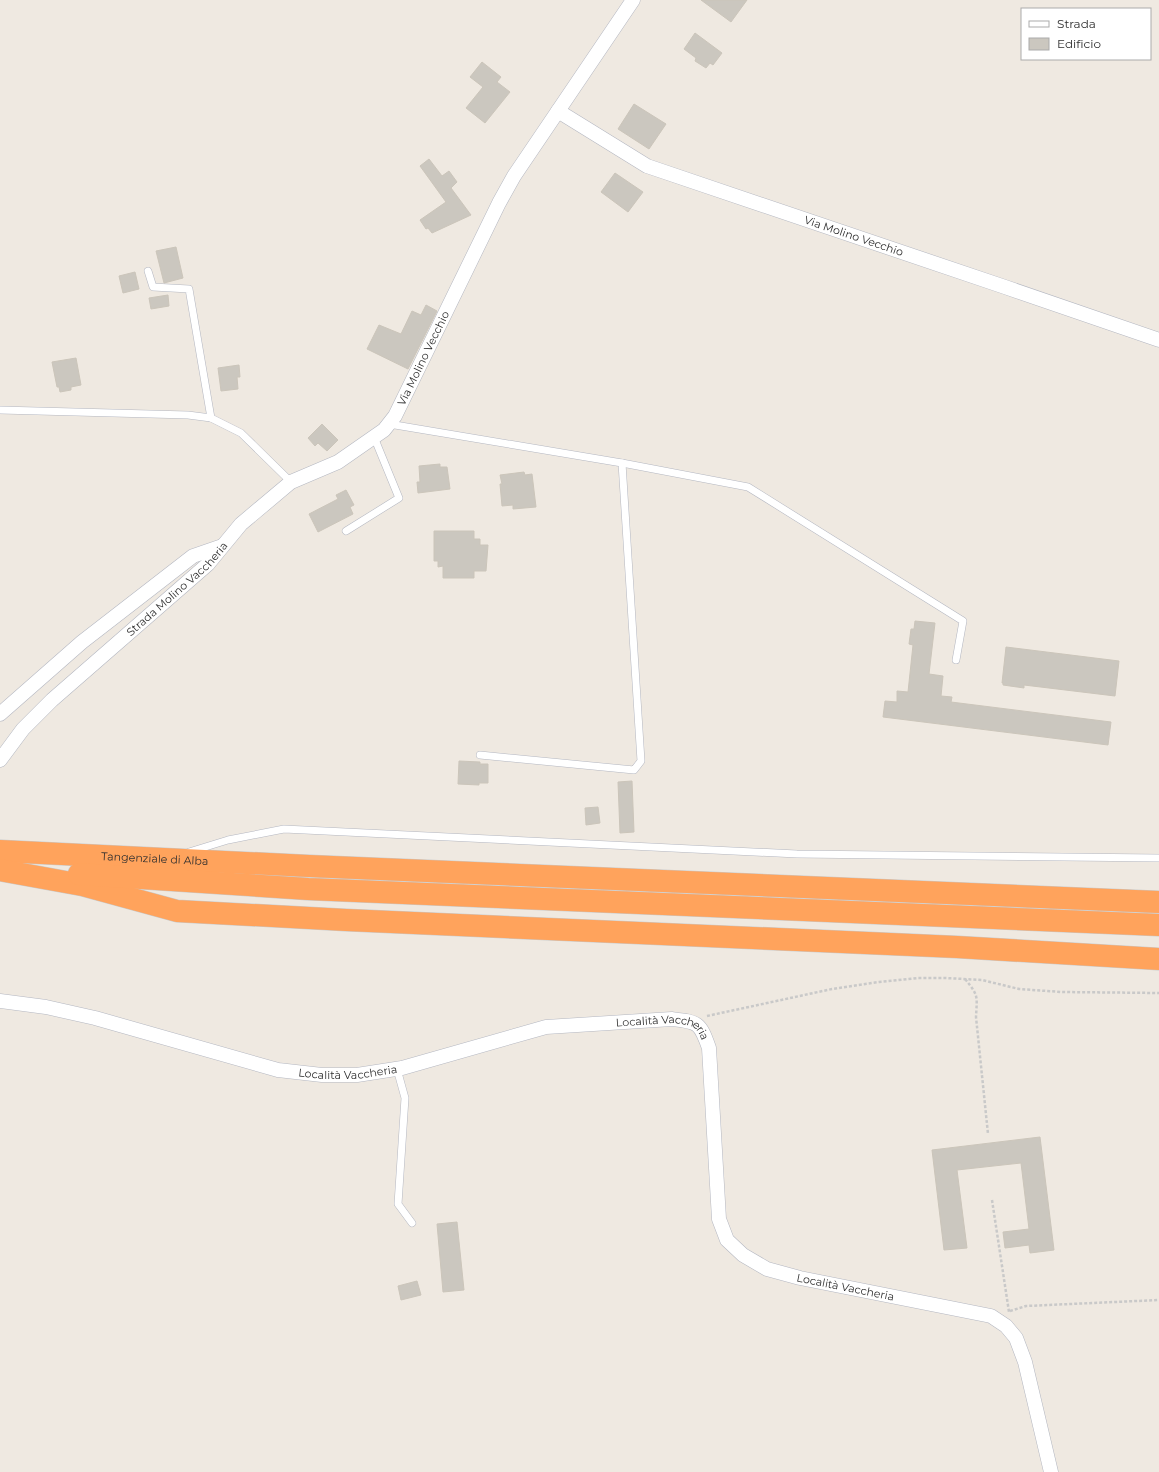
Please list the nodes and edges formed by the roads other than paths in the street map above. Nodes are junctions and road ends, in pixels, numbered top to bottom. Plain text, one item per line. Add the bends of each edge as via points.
1 (633, 0) edge
2 (558, 111) junction
3 (148, 271) dead end
4 (1159, 340) edge
5 (0, 410) edge
6 (211, 418) junction
7 (389, 424) junction
8 (374, 437) junction
9 (622, 463) junction
10 (291, 482) junction
11 (346, 531) dead end
12 (222, 546) junction
13 (956, 660) dead end
14 (0, 714) edge
15 (480, 755) dead end
16 (0, 760) edge
17 (0, 851) edge
18 (1159, 858) edge
19 (164, 860) junction
20 (0, 870) edge
21 (1159, 902) edge
22 (1159, 925) edge
23 (1159, 960) edge
24 (0, 1001) edge
25 (397, 1069) junction
26 (412, 1223) dead end
27 (1051, 1472) edge

1 - 2 street, Via Molino Vecchio
2 - 4 street, Via Molino Vecchio via 647,166
2 - 7 street, Via Molino Vecchio via 499,203 396,416
3 - 6 lane via 153,287 189,289
5 - 6 lane via 188,415
6 - 10 lane via 241,433
7 - 8 street, Via Molino Vecchio
7 - 9 lane
8 - 10 street, Via Molino Vecchio via 338,462
8 - 11 lane via 399,498
9 - 13 lane via 748,486 963,621
9 - 15 lane via 642,761 634,770
10 - 12 street, Via Molino Vecchio via 241,524
12 - 14 street, Strada Molino Vaccheria via 193,556 82,642
12 - 16 street, Strada Molino Vaccheria via 208,564 52,700 23,729
17 - 19 highway, Tangenziale di Alba
18 - 19 lane via 797,854 284,829 228,840
19 - 21 highway, Tangenziale di Alba
20 - 22 highway via 308,889
20 - 23 highway via 82,885 177,911 949,947
24 - 25 street, Località Vaccheria via 46,1007 95,1018 278,1070 350,1075
25 - 26 lane via 405,1098 398,1204
25 - 27 street, Località Vaccheria via 546,1027 672,1019 692,1022 702,1030 709,1048 718,1219 727,1240 743,1255 767,1269 800,1278 984,1314 992,1316 1006,1326 1016,1338 1025,1362

